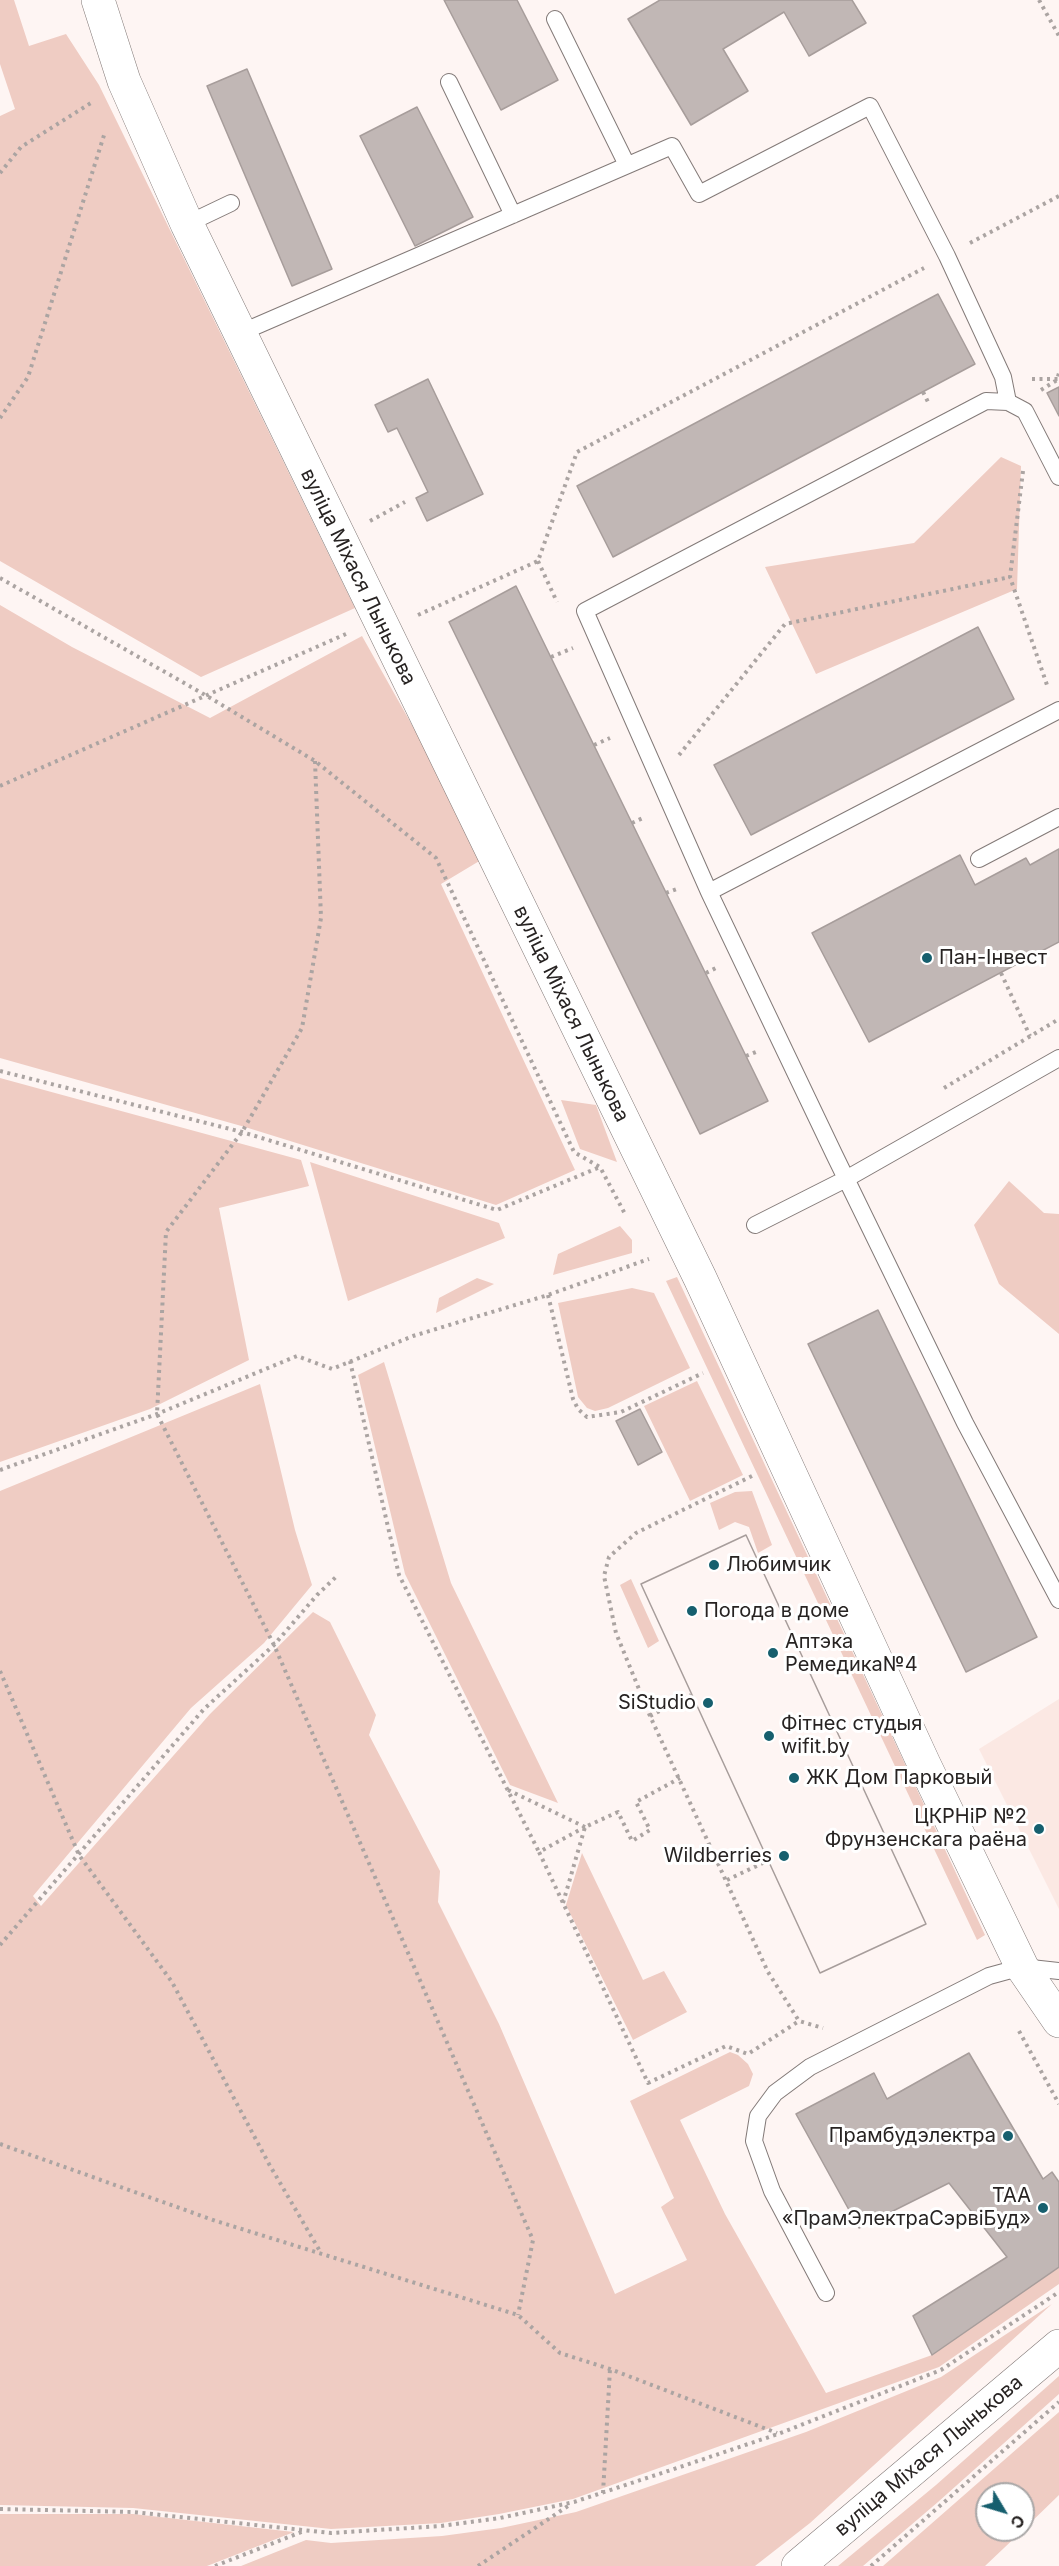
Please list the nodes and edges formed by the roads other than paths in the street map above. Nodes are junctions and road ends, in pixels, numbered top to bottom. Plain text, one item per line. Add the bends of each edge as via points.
1 (98, 0) edge
2 (555, 19) dead end
3 (449, 82) dead end
4 (627, 165) junction
5 (231, 203) dead end
6 (513, 215) junction
7 (187, 224) junction
8 (240, 333) junction
9 (1008, 402) junction
10 (1059, 477) edge
11 (1058, 711) edge
12 (1059, 817) edge
13 (979, 859) dead end
14 (709, 891) junction
15 (1059, 1058) edge
16 (846, 1179) junction
17 (755, 1225) dead end
18 (1059, 1600) edge
19 (1022, 1967) junction
20 (1059, 1971) edge
21 (1059, 2021) edge
22 (826, 2293) dead end
23 (1059, 2346) edge
24 (798, 2566) edge

1 - 7 street, вуліца Міхася Лынькова via 124,81
2 - 4 lane
3 - 6 lane
4 - 6 lane
4 - 9 lane via 672,146 699,194 870,106 947,256 1003,377
5 - 7 lane
6 - 8 lane
7 - 8 street, вуліца Міхася Лынькова
8 - 19 street, вуліца Міхася Лынькова via 700,1278
9 - 10 lane via 1025,411
9 - 14 lane via 986,400 585,611
11 - 14 lane
12 - 13 lane
14 - 16 lane
15 - 16 lane
16 - 17 lane
16 - 18 lane via 965,1423
19 - 20 lane
19 - 21 street, вуліца Міхася Лынькова
19 - 22 lane via 989,1976 810,2067 775,2093 758,2116 754,2141 772,2191
23 - 24 street, вуліца Міхася Лынькова

